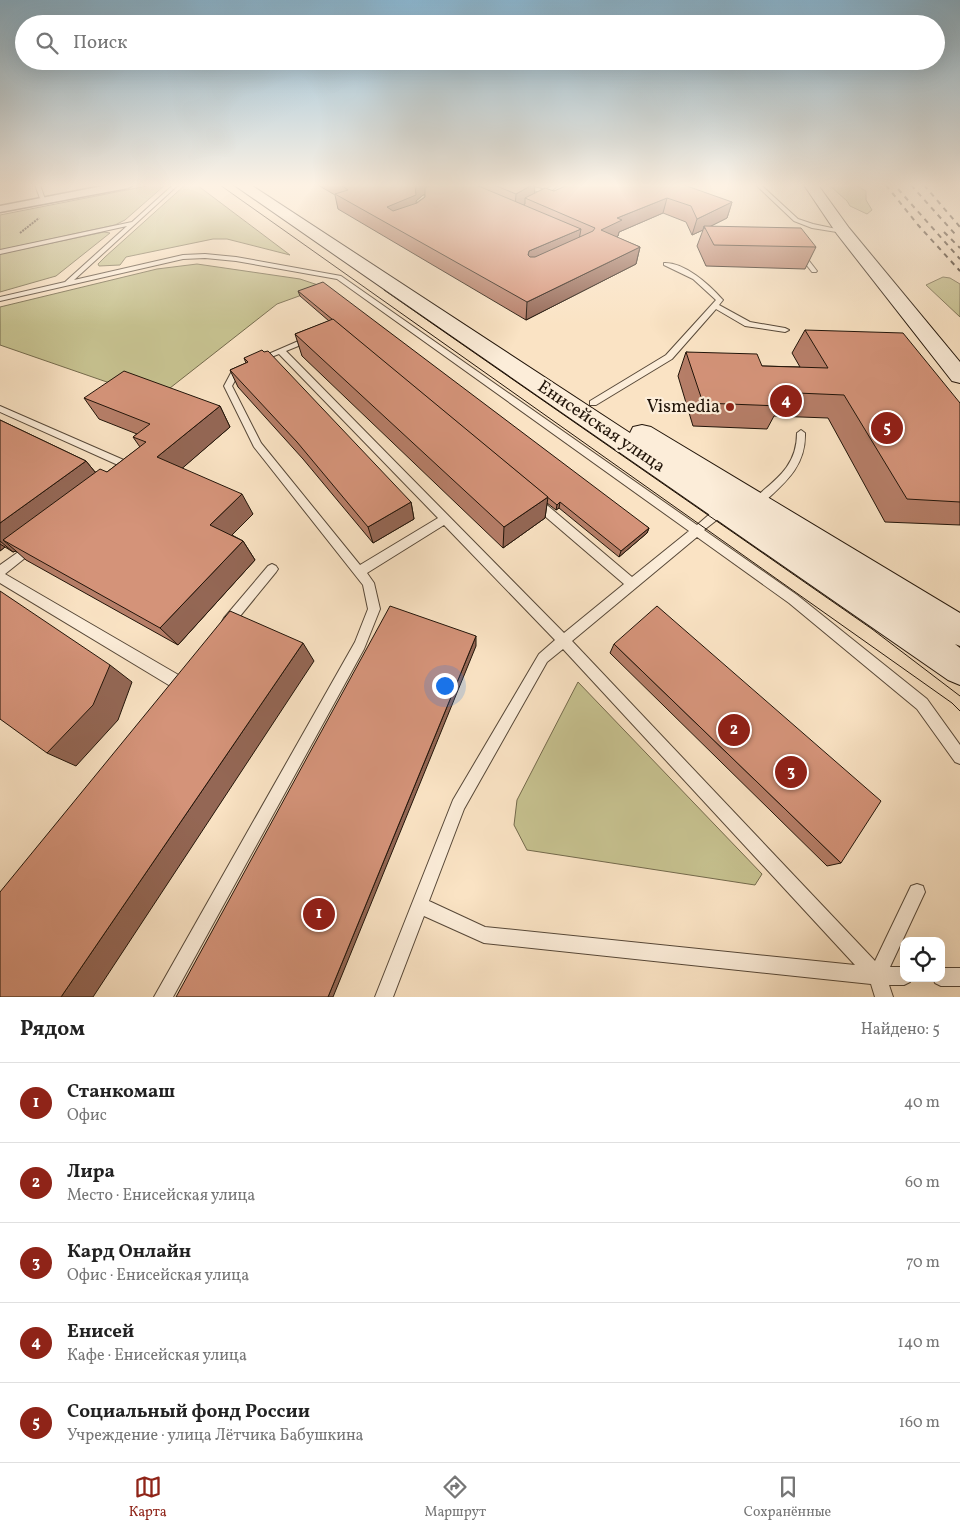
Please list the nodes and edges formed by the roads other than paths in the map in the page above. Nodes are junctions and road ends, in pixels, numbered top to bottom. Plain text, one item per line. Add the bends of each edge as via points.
1 (95, 232) edge
2 (124, 232) edge
3 (310, 232) edge
4 (327, 232) edge
5 (844, 232) edge
6 (796, 248) edge
7 (0, 252) edge
8 (666, 264) dead end
9 (814, 271) edge
10 (67, 283) junction
11 (0, 299) edge
12 (715, 306) junction
13 (785, 330) dead end
14 (324, 334) edge
15 (281, 351) junction
16 (960, 376) edge
17 (593, 403) junction
18 (0, 409) edge
19 (801, 433) dead end
20 (111, 484) edge
21 (528, 495) edge
22 (756, 503) junction
23 (723, 509) junction
24 (445, 520) junction
25 (697, 531) junction
26 (37, 542) edge
27 (272, 569) dead end
28 (0, 571) edge
29 (359, 572) junction
30 (0, 577) edge
31 (632, 584) junction
32 (898, 590) junction
33 (960, 607) edge
34 (222, 630) edge
35 (960, 631) edge
36 (564, 641) junction
37 (960, 668) edge
38 (177, 682) edge
39 (960, 757) edge
40 (917, 892) dead end
41 (419, 905) junction
42 (877, 976) junction
43 (900, 976) edge
44 (945, 977) edge
45 (960, 977) edge
46 (164, 997) edge
47 (384, 997) edge
48 (884, 997) edge

1 - 7 lane
2 - 10 lane
3 - 23 main road, Енисейская улица
4 - 17 main road, Енисейская улица
5 - 16 main road
6 - 9 lane
8 - 12 lane via 705,283 720,300
10 - 11 lane
10 - 25 lane via 183,257 205,256 339,277
12 - 13 lane via 748,324
12 - 17 lane via 669,357
14 - 15 lane
15 - 24 lane
15 - 29 lane via 235,373 228,386 257,445
17 - 22 main road, Енисейская улица
18 - 20 lane via 124,464 118,478
19 - 22 lane via 803,446 797,463
21 - 31 lane
22 - 32 main road, Енисейская улица
23 - 25 lane
23 - 37 main road, Енисейская улица
24 - 29 lane
24 - 36 lane
25 - 31 lane
25 - 39 lane via 793,599 922,704
26 - 28 lane
27 - 34 lane
29 - 46 lane via 368,583 374,609 360,645
30 - 38 lane
31 - 36 lane
32 - 33 main road
32 - 35 main road, Енисейская улица
36 - 41 lane via 543,658 458,804
36 - 42 lane
40 - 42 lane
41 - 42 lane via 484,935
41 - 47 lane
42 - 43 lane
42 - 48 lane
44 - 45 lane

